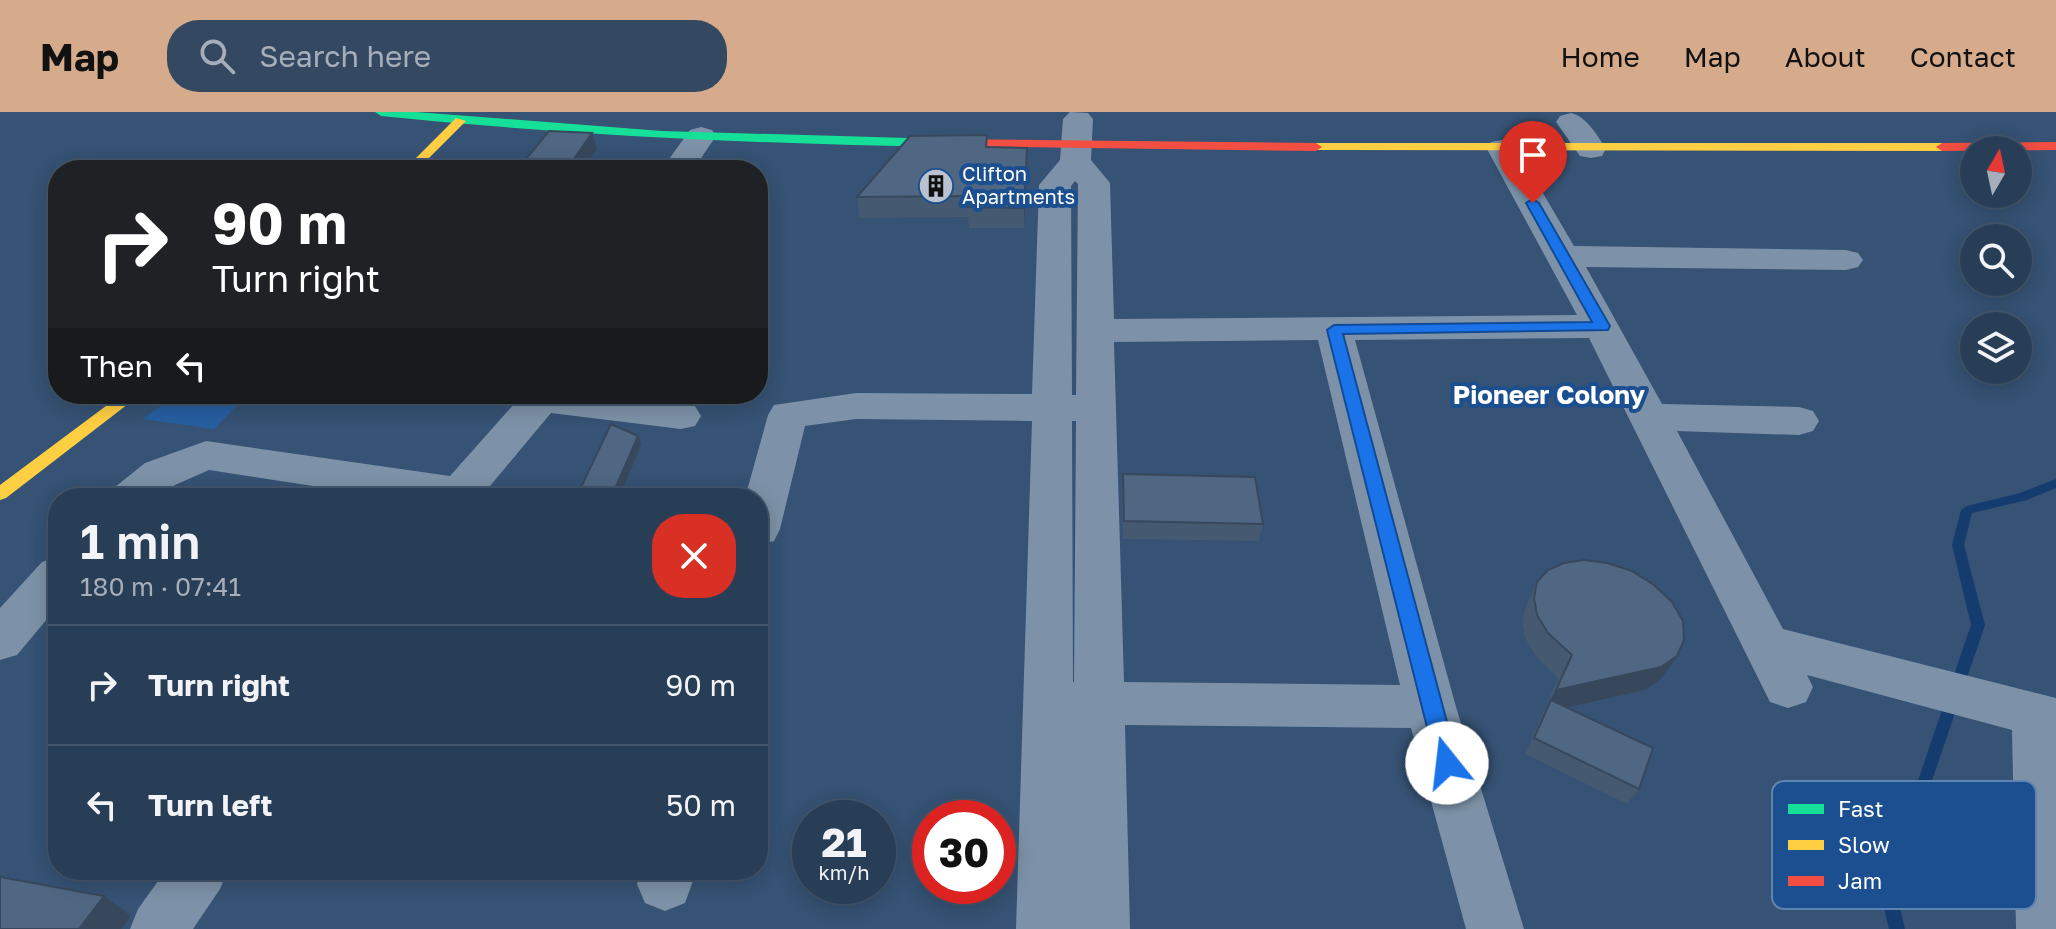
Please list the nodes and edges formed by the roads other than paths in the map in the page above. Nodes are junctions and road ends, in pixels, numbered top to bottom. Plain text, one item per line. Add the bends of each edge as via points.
1 (381, 112) edge
2 (460, 121) junction
3 (1564, 122) dead end
4 (1077, 132) junction
5 (701, 136) junction
6 (1596, 136) junction
7 (2056, 146) edge
8 (1502, 149) junction
9 (420, 160) edge
10 (684, 160) edge
11 (1563, 256) junction
12 (1846, 260) dead end
13 (1602, 326) junction
14 (1334, 330) junction
15 (1094, 331) junction
16 (120, 404) edge
17 (537, 404) edge
18 (599, 404) edge
19 (1073, 408) junction
20 (681, 416) dead end
21 (1648, 417) junction
22 (1799, 421) dead end
23 (142, 488) edge
24 (409, 488) edge
25 (465, 488) edge
26 (768, 491) edge
27 (0, 494) edge
28 (48, 586) edge
29 (0, 641) edge
30 (1072, 703) junction
31 (1431, 707) junction
32 (2028, 712) edge
33 (2033, 781) edge
34 (2036, 814) edge
35 (193, 880) edge
36 (159, 929) edge
37 (1045, 929) edge
38 (1101, 929) edge
39 (1495, 929) edge
40 (2045, 929) edge

1 - 2 street
2 - 5 street
2 - 9 street
3 - 6 street
4 - 5 street via 924,143
4 - 8 street
4 - 15 street via 1094,183
4 - 19 street via 1055,185
5 - 10 street
6 - 7 street
6 - 8 street
8 - 11 street
11 - 12 street
11 - 13 street
13 - 14 street
13 - 21 street
14 - 15 street
14 - 31 street
15 - 19 street
16 - 27 street
17 - 25 street
18 - 20 street
19 - 26 street via 856,406 788,415
19 - 30 street
21 - 22 street
21 - 32 street via 1778,666 1916,683
23 - 24 street via 160,474 206,455
28 - 29 street
30 - 31 street
30 - 37 street
30 - 38 street
31 - 39 street
32 - 33 street
34 - 40 street
35 - 36 street

